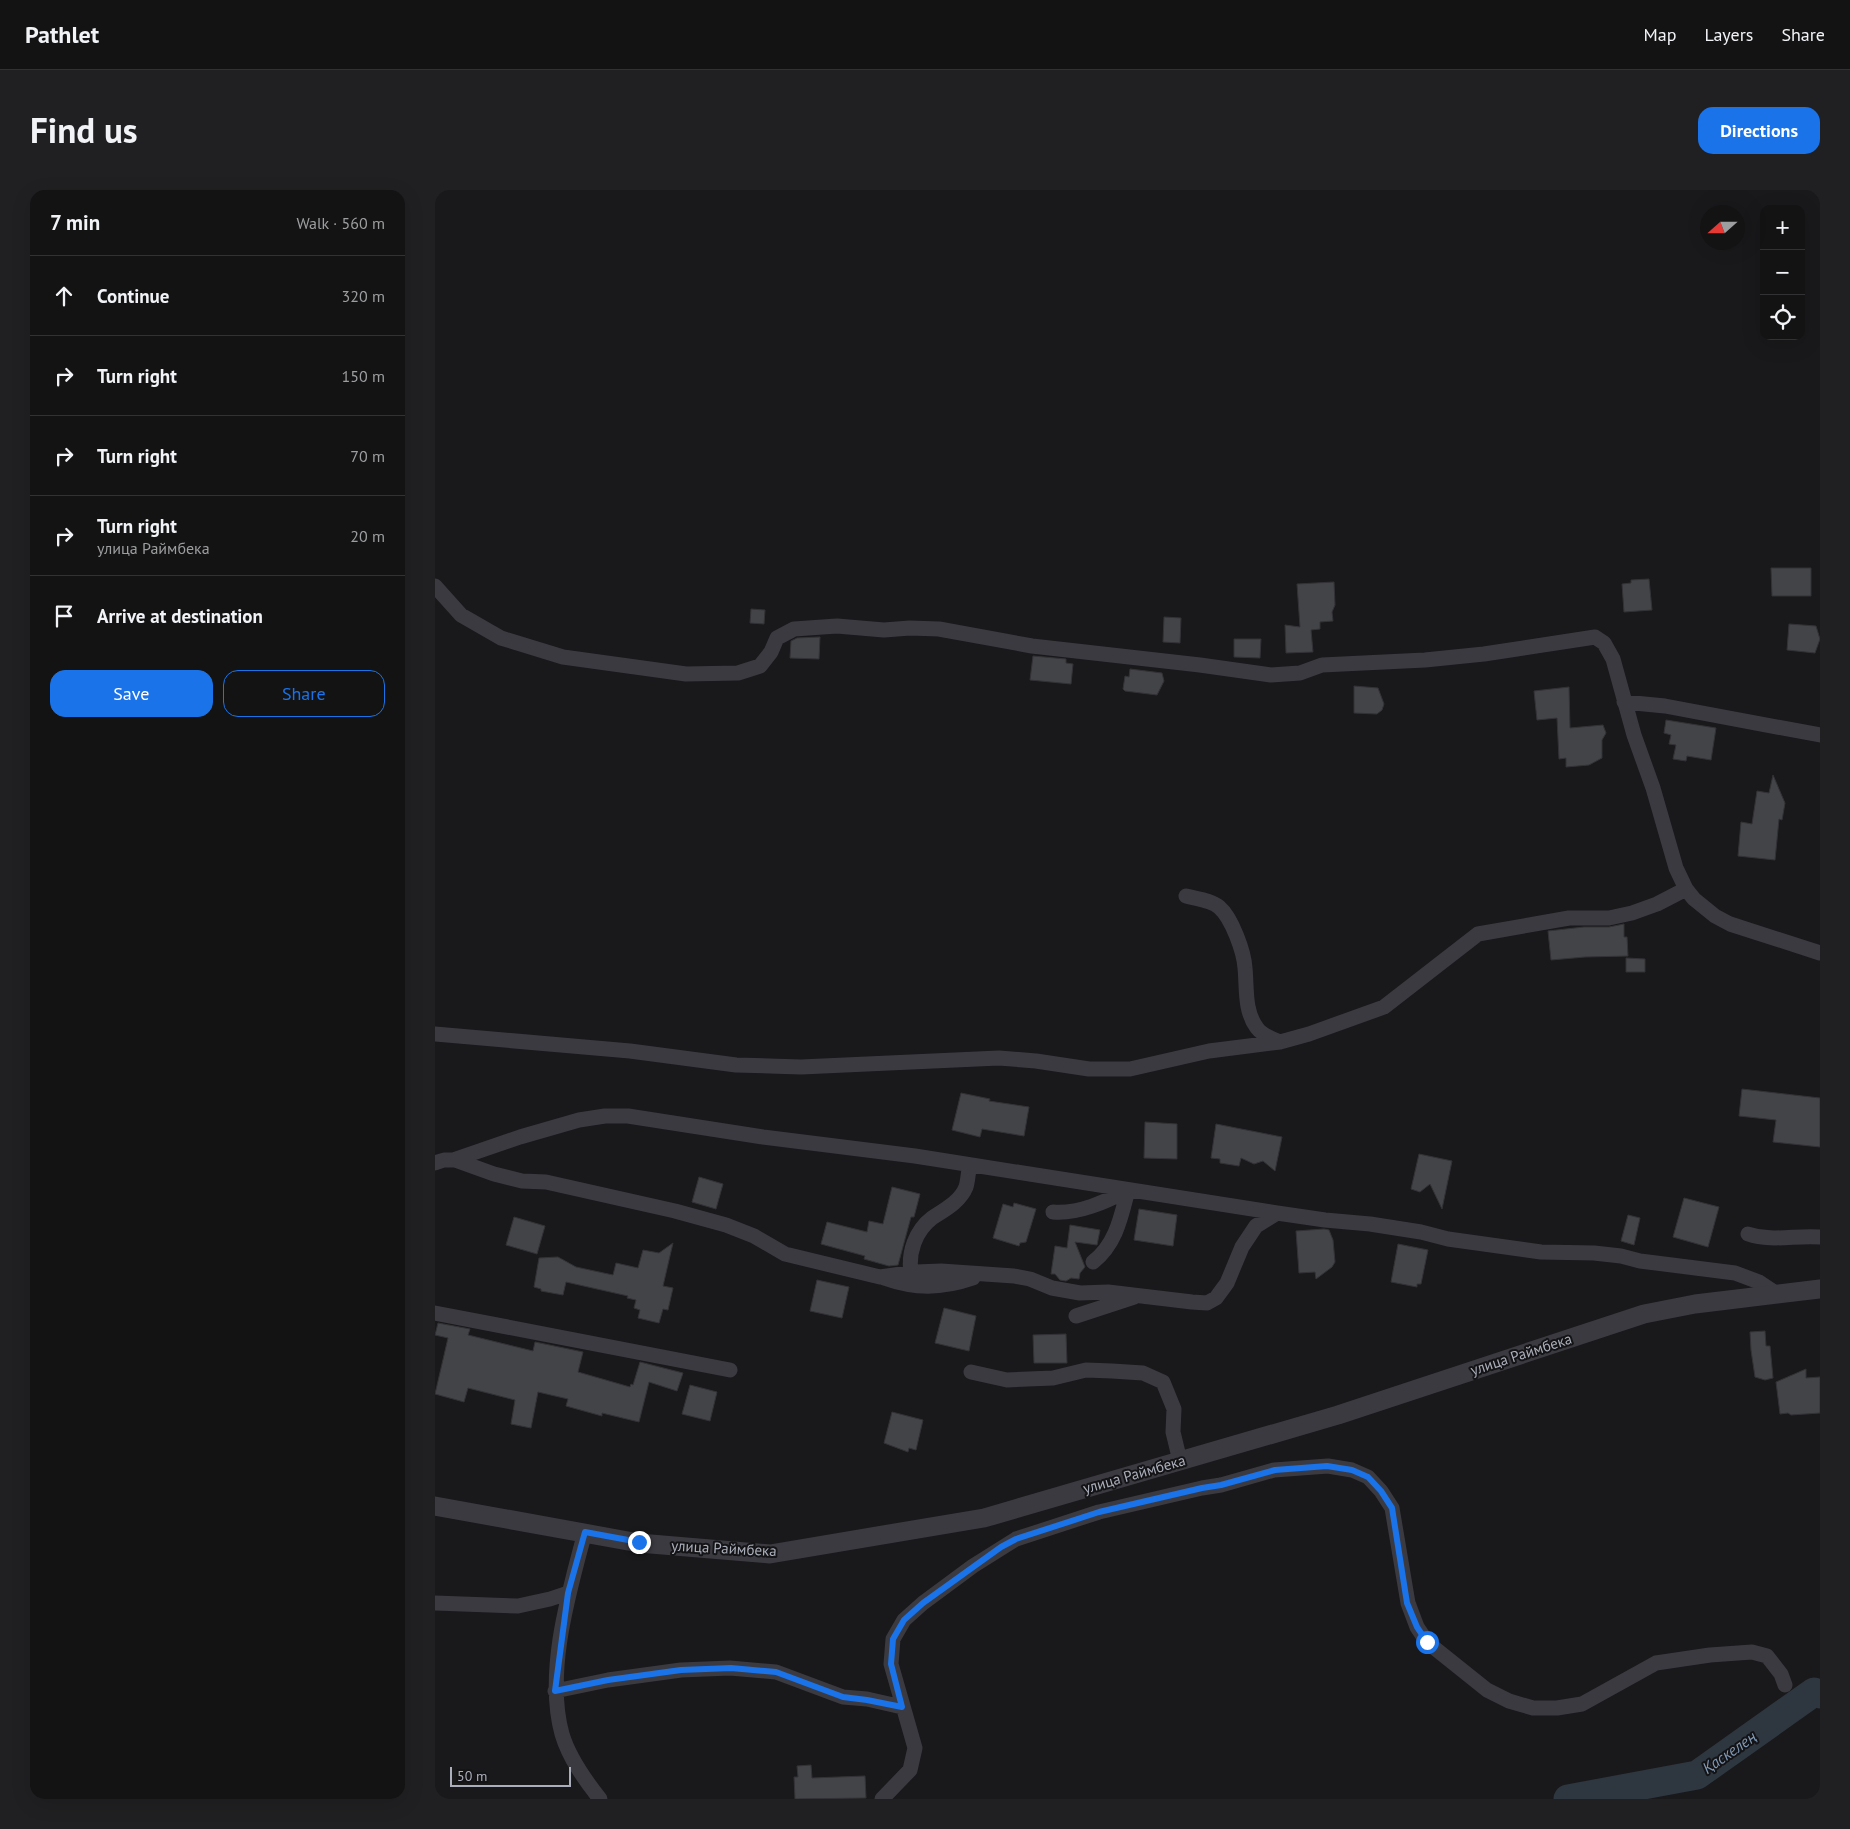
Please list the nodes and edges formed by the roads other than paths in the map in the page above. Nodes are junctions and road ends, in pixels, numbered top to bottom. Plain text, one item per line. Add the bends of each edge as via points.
1 (435, 586) edge
2 (1625, 702) junction
3 (1820, 735) edge
4 (1685, 889) junction
5 (1186, 896) dead end
6 (1820, 953) edge
7 (435, 1034) edge
8 (1280, 1042) junction
9 (453, 1160) junction
10 (435, 1163) edge
11 (970, 1165) junction
12 (1128, 1190) junction
13 (1053, 1212) dead end
14 (1277, 1213) junction
15 (1748, 1234) dead end
16 (1820, 1237) edge
17 (1093, 1262) dead end
18 (911, 1273) junction
19 (984, 1275) junction
20 (880, 1277) junction
21 (1820, 1289) edge
22 (1777, 1294) junction
23 (1137, 1296) junction
24 (435, 1313) edge
25 (1076, 1316) dead end
26 (730, 1370) dead end
27 (971, 1372) dead end
28 (1180, 1461) junction
29 (435, 1506) edge
30 (585, 1532) junction
31 (568, 1593) junction
32 (435, 1603) edge
33 (1785, 1685) dead end
34 (555, 1691) junction
35 (902, 1707) junction
36 (600, 1799) edge
37 (882, 1799) edge

1 - 2 street via 461,615 501,638 563,657 686,674 738,673 760,666 777,638 794,629 837,626 884,630 939,629 1032,646 1271,675 1300,673 1322,665 1484,654 1595,637 1605,643 1613,658
2 - 3 street via 1665,706
2 - 4 street
4 - 6 street via 1715,916 1731,924
4 - 8 street via 1632,913 1609,918 1569,918 1478,934 1384,1007
5 - 8 street via 1219,908 1231,924 1245,966 1247,1002 1252,1018 1267,1037
7 - 8 street via 630,1051 736,1065 801,1067 999,1058 1089,1069 1130,1069 1209,1051
9 - 10 street
9 - 11 street via 579,1120 629,1116
9 - 20 street via 523,1181 546,1182 622,1198 726,1225 785,1254
11 - 12 street
11 - 18 street via 966,1187 958,1199 929,1220 912,1246 909,1259
12 - 13 street via 1067,1213
12 - 14 street
12 - 17 street via 1112,1242
14 - 22 street via 1370,1224 1541,1252 1594,1252 1735,1274 1759,1282
14 - 23 street via 1256,1226 1216,1298 1207,1303
15 - 16 street via 1761,1239
18 - 19 street via 941,1271
18 - 20 street
19 - 20 street via 928,1288 902,1285
19 - 23 street via 1030,1279 1052,1288 1080,1293
21 - 22 street, улица Раймбека
22 - 28 street, улица Раймбека via 1643,1314 1338,1414
23 - 25 street
24 - 26 street
27 - 28 street via 1007,1380 1053,1378 1086,1370 1143,1373 1163,1382 1173,1409 1173,1432
28 - 30 street, улица Раймбека via 983,1518 770,1554 639,1542
29 - 30 street, улица Раймбека
30 - 31 street
31 - 32 street via 518,1606
31 - 34 street
33 - 35 street via 1767,1656 1752,1652 1656,1663 1582,1704 1533,1708 1509,1701 1487,1690 1427,1642 1407,1603 1392,1508 1368,1477 1352,1470 1327,1466 1275,1470 1099,1512 1001,1547 904,1620 893,1639 891,1664
34 - 35 street via 681,1670 731,1668 776,1672 843,1697
34 - 36 street via 563,1734 582,1776
35 - 37 street via 915,1748 910,1770

